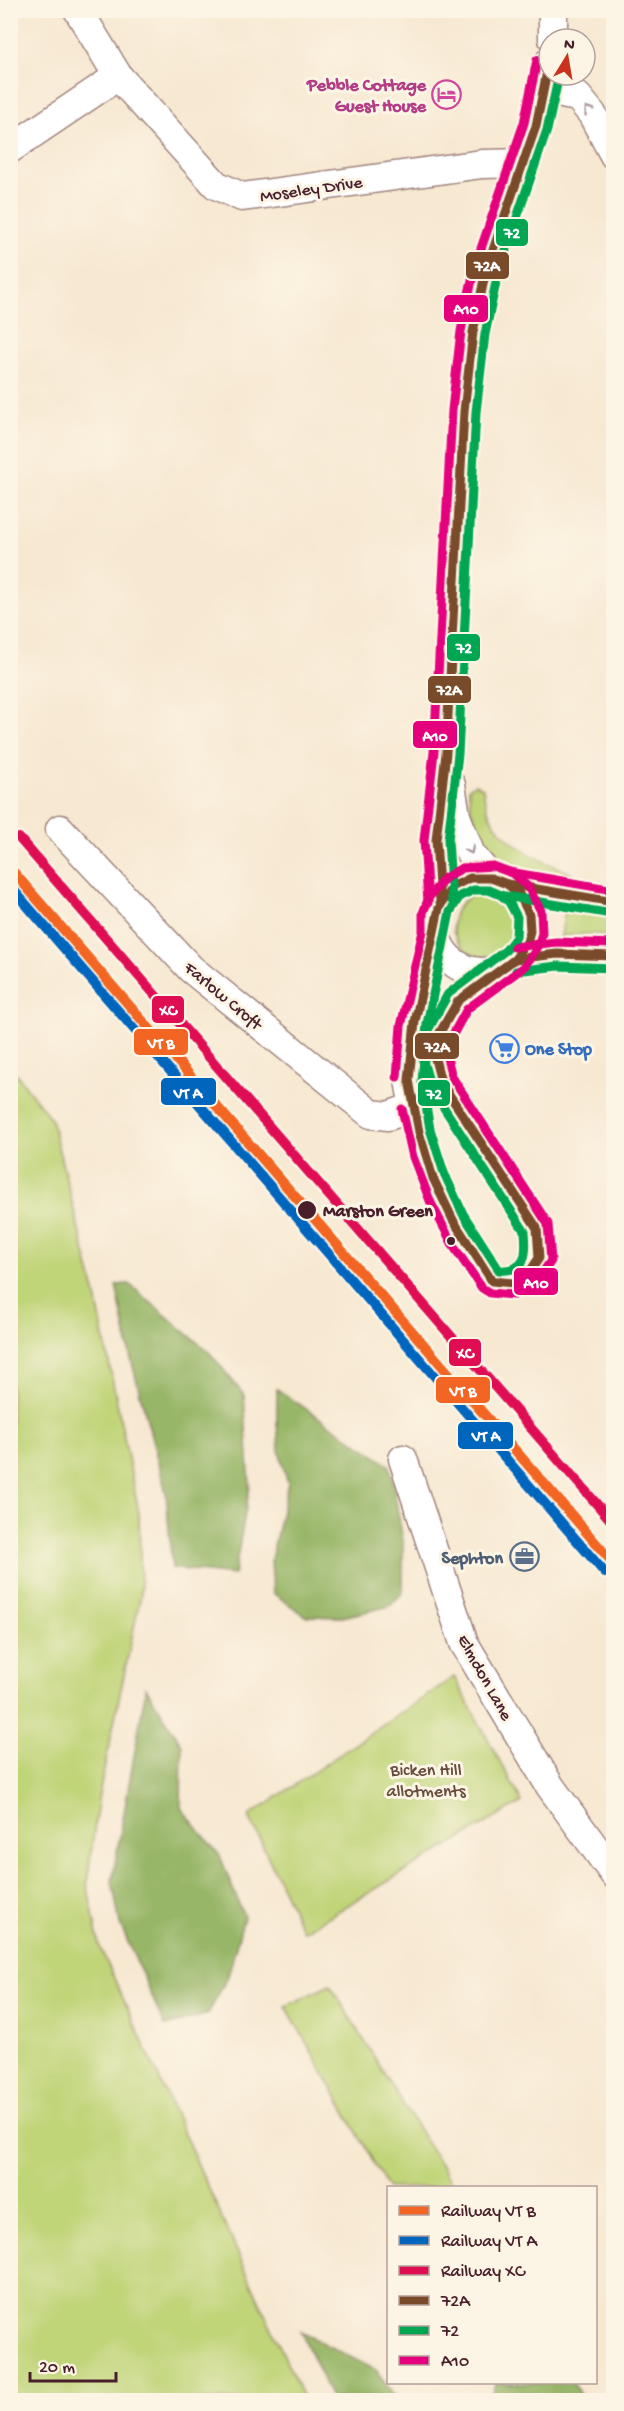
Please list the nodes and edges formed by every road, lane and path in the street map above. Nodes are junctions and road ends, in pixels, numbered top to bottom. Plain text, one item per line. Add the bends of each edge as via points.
1 (78, 10) edge
2 (553, 10) edge
3 (553, 27) edge
4 (118, 76) junction
5 (544, 87) edge
6 (558, 87) edge
7 (10, 149) edge
8 (614, 155) edge
9 (523, 163) junction
10 (446, 753) junction
11 (60, 829) dead end
12 (499, 881) junction
13 (440, 902) junction
14 (614, 902) edge
15 (435, 932) junction
16 (614, 956) edge
17 (508, 964) junction
18 (414, 1107) junction
19 (403, 1459) dead end
20 (614, 1874) edge

1 - 4 street, Moseley Drive
2 - 3 street
4 - 7 street
4 - 9 street, Moseley Drive via 216,185 242,197 482,164
5 - 9 street
8 -> 6 street via 592,114 578,97 566,95
9 - 10 street via 486,270 473,332 464,411
10 -> 12 street via 456,816 471,855
10 - 13 street via 436,840
11 - 18 street, Farlow Croft via 191,969 370,1114 388,1116
12 - 13 street via 467,879
12 - 14 street
12 - 17 street via 519,894 529,914 527,942
13 - 15 street
15 - 17 street via 446,956 457,965 484,972
15 - 18 street via 413,1029 409,1078
16 - 17 street via 557,954
17 - 18 street via 458,1001 439,1035 435,1059 441,1082 537,1228 539,1258 529,1274 513,1284 492,1281 433,1183
19 - 20 street, Elmdon Lane via 464,1643 550,1786

